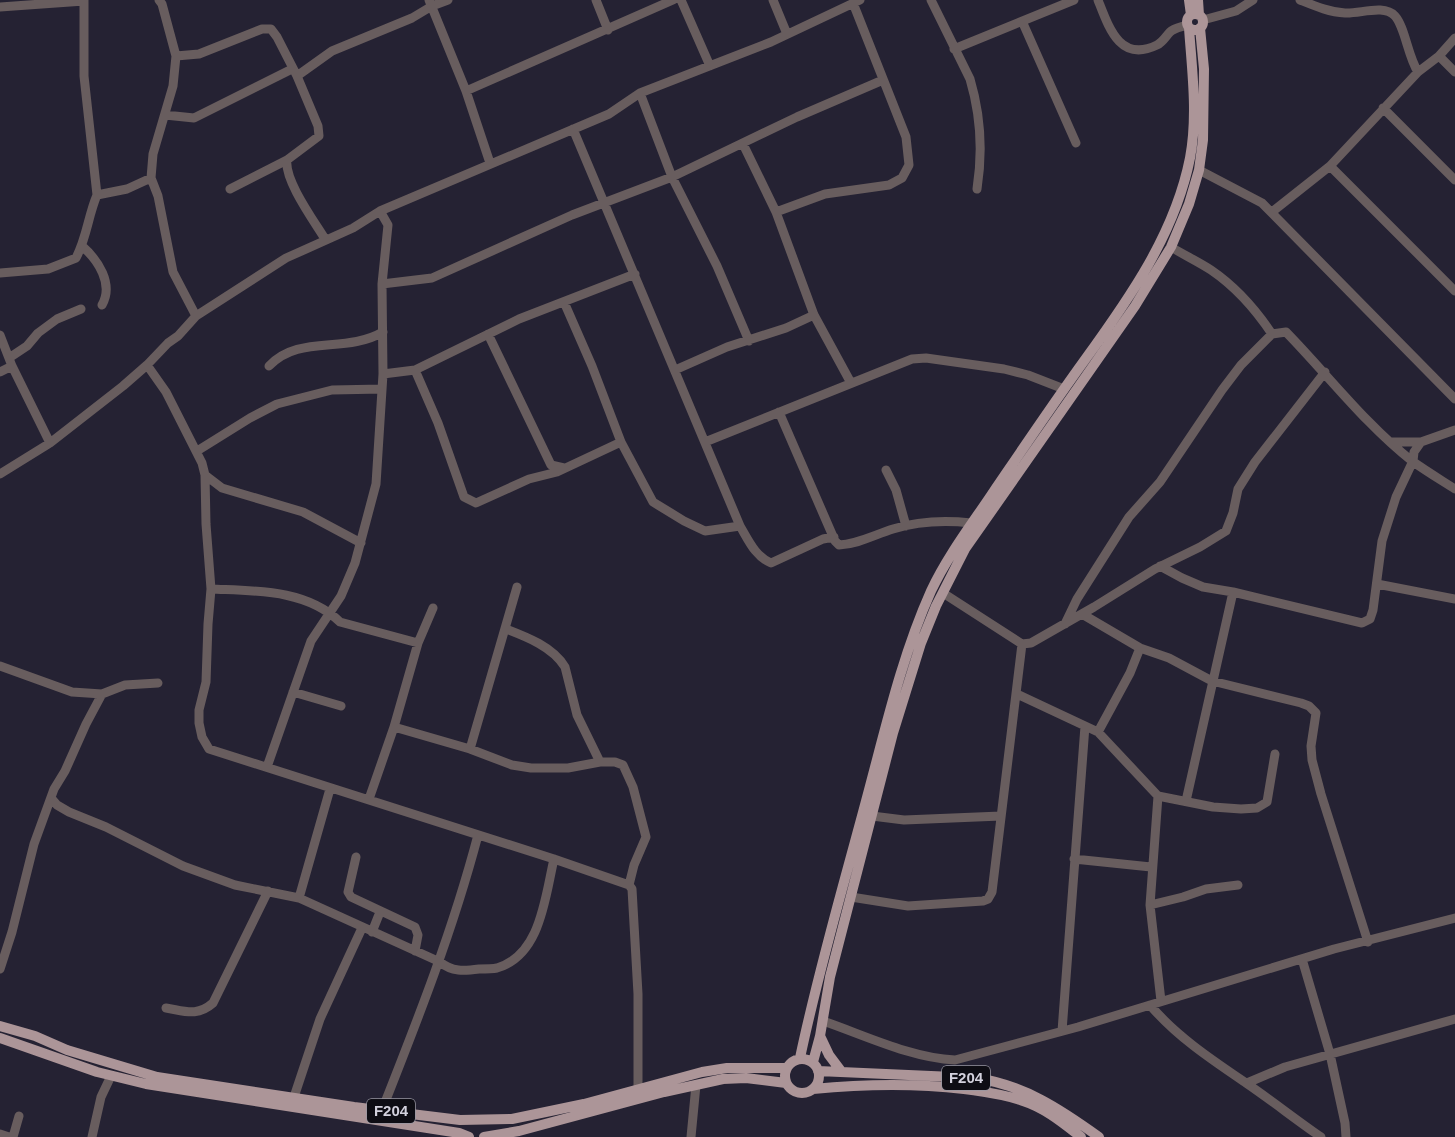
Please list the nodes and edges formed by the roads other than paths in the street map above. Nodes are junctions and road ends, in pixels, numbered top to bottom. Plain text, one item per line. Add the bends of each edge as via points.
1 (84, 0) edge
2 (159, 0) edge
3 (448, 0) edge
4 (596, 0) edge
5 (673, 0) edge
6 (681, 0) edge
7 (773, 0) edge
8 (931, 0) edge
9 (1074, 0) edge
10 (1098, 0) edge
11 (1189, 0) edge
12 (1198, 0) edge
13 (1253, 0) edge
14 (1300, 0) edge
15 (857, 2) edge
16 (430, 3) edge
17 (0, 7) edge
18 (1022, 21) junction
19 (1195, 22) junction
20 (608, 30) junction
21 (787, 34) junction
22 (1455, 38) edge
23 (954, 49) junction
24 (176, 56) junction
25 (1439, 56) junction
26 (710, 66) junction
27 (294, 72) junction
28 (1418, 72) junction
29 (1455, 72) edge
30 (883, 80) junction
31 (466, 91) junction
32 (640, 93) junction
33 (1383, 108) junction
34 (165, 116) junction
35 (573, 129) junction
36 (1076, 143) dead end
37 (743, 144) junction
38 (287, 160) junction
39 (490, 164) junction
40 (1330, 166) junction
41 (1199, 170) junction
42 (672, 177) junction
43 (152, 178) junction
44 (1455, 180) edge
45 (230, 189) dead end
46 (977, 189) dead end
47 (97, 195) junction
48 (603, 205) junction
49 (380, 211) junction
50 (776, 212) junction
51 (1272, 212) junction
52 (325, 239) junction
53 (82, 246) junction
54 (1171, 247) junction
55 (0, 273) edge
56 (635, 274) junction
57 (382, 284) junction
58 (1455, 291) edge
59 (564, 302) junction
60 (102, 305) dead end
61 (81, 309) dead end
62 (813, 315) junction
63 (196, 316) junction
64 (382, 332) junction
65 (488, 334) junction
66 (1272, 334) junction
67 (0, 335) edge
68 (749, 341) junction
69 (11, 362) junction
70 (147, 365) junction
71 (269, 366) dead end
72 (415, 370) junction
73 (675, 370) junction
74 (0, 372) edge
75 (1325, 372) junction
76 (383, 374) junction
77 (851, 383) junction
78 (382, 389) junction
79 (1064, 389) junction
80 (1455, 399) edge
81 (779, 412) junction
82 (1455, 430) edge
83 (621, 442) junction
84 (705, 442) junction
85 (1391, 442) junction
86 (1421, 442) junction
87 (50, 443) junction
88 (197, 451) junction
89 (1413, 461) junction
90 (564, 468) junction
91 (886, 470) dead end
92 (0, 474) edge
93 (205, 474) junction
94 (1455, 489) edge
95 (971, 523) junction
96 (740, 526) junction
97 (906, 526) junction
98 (834, 537) junction
99 (361, 543) junction
100 (1160, 566) junction
101 (1377, 584) junction
102 (518, 587) dead end
103 (211, 589) junction
104 (1233, 592) junction
105 (943, 593) junction
106 (1455, 599) edge
107 (433, 608) dead end
108 (331, 613) junction
109 (1082, 614) junction
110 (1065, 624) junction
111 (506, 629) junction
112 (418, 643) junction
113 (1022, 644) junction
114 (1140, 648) junction
115 (0, 666) edge
116 (1212, 681) junction
117 (159, 683) dead end
118 (293, 692) junction
119 (102, 694) junction
120 (1017, 694) junction
121 (341, 706) dead end
122 (1085, 726) junction
123 (394, 727) junction
124 (1098, 732) junction
125 (470, 749) junction
126 (1275, 753) dead end
127 (600, 762) junction
128 (267, 767) junction
129 (330, 789) junction
130 (1158, 796) junction
131 (51, 798) junction
132 (369, 799) junction
133 (1186, 801) junction
134 (872, 816) junction
135 (1001, 816) junction
136 (478, 836) junction
137 (356, 857) dead end
138 (554, 859) junction
139 (1074, 859) junction
140 (1151, 867) junction
141 (629, 885) junction
142 (1238, 885) dead end
143 (268, 891) junction
144 (850, 897) junction
145 (299, 898) junction
146 (1150, 905) junction
147 (380, 912) junction
148 (1455, 918) edge
149 (362, 928) junction
150 (372, 932) junction
151 (1368, 942) junction
152 (416, 951) junction
153 (1302, 959) junction
154 (440, 962) junction
155 (0, 969) edge
156 (1161, 1001) junction
157 (1150, 1005) junction
158 (166, 1008) dead end
159 (1454, 1020) edge
160 (823, 1021) junction
161 (0, 1026) edge
162 (1062, 1031) junction
163 (820, 1036) junction
164 (0, 1038) edge
165 (1330, 1054) junction
166 (800, 1058) junction
167 (815, 1067) junction
168 (786, 1068) junction
169 (841, 1071) junction
170 (111, 1076) junction
171 (679, 1083) junction
172 (786, 1083) junction
173 (1247, 1083) junction
174 (696, 1085) junction
175 (638, 1088) junction
176 (813, 1089) junction
177 (294, 1096) junction
178 (382, 1110) junction
179 (19, 1116) dead end
180 (471, 1120) junction
181 (514, 1132) junction
182 (0, 1134) edge
183 (464, 1136) edge
184 (11, 1137) edge
185 (92, 1137) edge
186 (484, 1137) edge
187 (500, 1137) edge
188 (692, 1137) edge
189 (1081, 1137) edge
190 (1099, 1137) edge
191 (1321, 1137) edge
192 (1346, 1137) edge

1 - 17 street
1 - 47 street via 84,76
2 - 24 street
3 - 16 street
4 - 20 street
5 - 20 street
6 - 26 street
7 - 21 street
8 - 23 street
9 - 18 street
10 - 19 street via 1108,27 1126,48 1141,50 1160,44 1172,30
11 - 19 main road
12 - 19 main road
13 - 19 street via 1236,11
14 - 28 street via 1346,13 1386,10 1399,22
15 - 21 street
15 - 30 street
16 - 27 street via 412,18 332,51
16 - 31 street
18 - 23 street
18 - 36 street
19 - 41 main road via 1204,107
19 - 79 main road via 1194,116 1180,198 1130,296
20 - 31 street
21 - 26 street
22 - 25 street
23 - 46 street via 970,79 979,118 981,164
24 - 27 street via 199,54 271,29
24 - 34 street
25 - 28 street
25 - 29 street
26 - 32 street
27 - 34 street via 194,118
27 - 38 street via 319,136
28 - 33 street
30 - 37 street
30 - 50 street via 906,137 909,165 902,178 889,185 825,194
31 - 39 street
32 - 35 street via 609,114
32 - 42 street
33 - 40 street
33 - 44 street
34 - 43 street via 153,154
35 - 39 street
35 - 48 street
37 - 42 street
37 - 50 street
38 - 45 street
38 - 52 street via 286,168 299,197
39 - 49 street
40 - 51 street
40 - 58 street
41 - 51 street via 1250,195
41 - 54 main road
42 - 48 street
42 - 68 street
43 - 47 street via 127,189
43 - 63 street via 173,272
47 - 53 street
48 - 56 street
48 - 57 street via 432,278
49 - 52 street
49 - 57 street via 388,225
50 - 62 street
51 - 80 street
52 - 63 street via 286,258
53 - 55 street via 76,258 48,269
53 - 60 street via 93,256 105,278 106,297
54 - 66 street via 1227,283 1258,312
54 - 105 main road via 1117,335 965,549
56 - 59 street
56 - 73 street
57 - 64 street
59 - 65 street
59 - 83 street
61 - 69 street via 38,333
62 - 68 street
62 - 77 street
63 - 70 street
64 - 71 street via 342,345 297,349
64 - 76 street
65 - 72 street
65 - 90 street via 551,465
66 - 75 street via 1286,332
66 - 110 street via 1241,365 1160,482 1129,517
67 - 69 street
68 - 73 street
69 - 74 street
69 - 87 street
70 - 87 street
70 - 88 street
72 - 76 street
72 - 90 street via 464,497 469,501 476,503
73 - 84 street
75 - 85 street
75 - 100 street via 1238,489 1226,531
76 - 78 street
77 - 79 street via 912,359 926,358 1004,369
77 - 81 street
78 - 88 street via 332,390 277,405
78 - 99 street via 376,484
79 - 95 main road
81 - 84 street
81 - 98 street
82 - 86 street
83 - 90 street
83 - 96 street via 653,502 705,531
84 - 96 street
85 - 86 street
85 - 89 street
86 - 89 street
87 - 92 street
88 - 93 street
89 - 94 street
89 - 101 street via 1388,519
91 - 97 street
93 - 99 street via 222,488 303,512
93 - 103 street
95 - 97 street via 932,521
95 - 166 main road via 933,588 909,647 812,999
96 - 98 street via 762,559 771,563
97 - 98 street via 848,545 839,545
99 - 108 street
100 - 104 street via 1203,587
100 - 109 street
101 - 104 street via 1370,619 1362,623
101 - 106 street
102 - 111 street
103 - 108 street via 268,591 312,603
103 - 128 street via 206,682 199,710 202,737 209,749
104 - 116 street
105 - 113 street
105 - 134 main road via 921,643
107 - 112 street
108 - 112 street via 340,622
108 - 118 street via 311,641
109 - 110 street
109 - 114 street
110 - 113 street
111 - 125 street
111 - 127 street via 530,638 561,660 578,715
112 - 123 street
113 - 120 street
114 - 116 street
114 - 124 street
115 - 119 street via 72,692
116 - 133 street
116 - 151 street via 1315,711 1312,760
117 - 119 street via 125,685
118 - 121 street
118 - 128 street
119 - 131 street
120 - 122 street
120 - 135 street
122 - 124 street
122 - 139 street
123 - 125 street
123 - 132 street
124 - 130 street
125 - 127 street via 531,768 568,768
126 - 133 street via 1267,802 1257,808 1213,807
127 - 141 street via 623,765 645,828 646,837
128 - 129 street
129 - 132 street
129 - 145 street
130 - 133 street
130 - 140 street
131 - 143 street via 63,808 183,866 235,885
131 - 155 street via 34,844
132 - 136 street
134 - 135 street via 903,820
134 - 144 main road
135 - 144 street via 988,899 908,906
136 - 138 street
136 - 154 street
137 - 147 street via 348,892
138 - 141 street
138 - 154 street via 535,931 527,947 513,961 495,968 463,971 447,968
139 - 140 street
139 - 162 street
140 - 146 street
141 - 175 street via 638,994
142 - 146 street via 1206,889
143 - 145 street
143 - 158 street via 213,1003 204,1011 193,1013
144 - 160 main road
145 - 149 street
146 - 156 street
147 - 150 street
147 - 152 street via 415,927
148 - 151 street
149 - 150 street
149 - 177 street via 320,1019
150 - 152 street
151 - 153 street
152 - 154 street
153 - 156 street
153 - 165 street
154 - 178 street
156 - 157 street
157 - 162 street
157 - 173 street via 1218,1065
159 - 165 street
160 - 162 street via 941,1060 973,1057
160 - 163 main road
161 - 177 main road, F204 via 157,1077
163 - 167 main road
163 - 169 main road
164 - 170 main road, F204
165 - 173 street
165 - 192 street
166 - 167 main road, F204
166 - 168 main road
167 - 169 main road, F204
167 - 176 main road via 818,1081
168 - 171 main road, F204 via 726,1068
168 - 172 main road
169 - 190 main road, F204 via 999,1082 1055,1106
170 - 183 main road, F204
170 - 185 street via 101,1097
171 - 174 main road, F204
171 - 175 main road, F204
171 - 181 main road, F204
172 - 174 main road, F204 via 735,1078
172 - 176 main road, F204 via 801,1093
173 - 191 street
174 - 188 street
175 - 180 main road, F204 via 512,1119
176 - 189 main road, F204 via 939,1086 999,1094 1046,1112
177 - 178 main road, F204
178 - 180 main road, F204
179 - 184 street
180 - 183 street
181 - 186 main road, F204
181 - 187 main road
182 - 184 street

